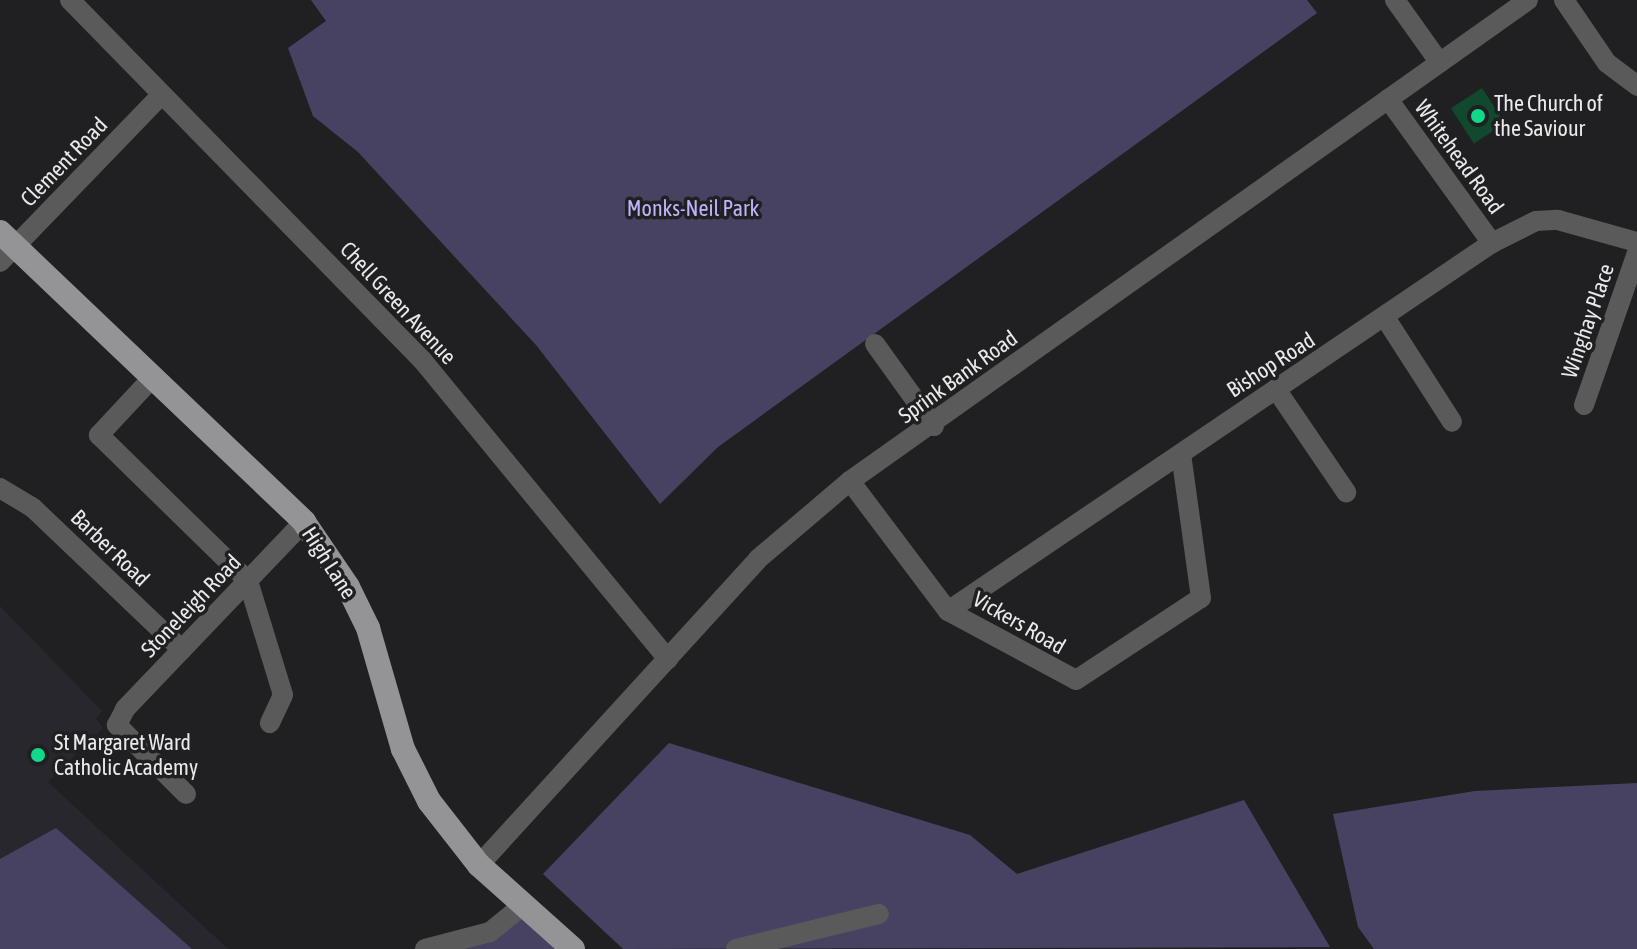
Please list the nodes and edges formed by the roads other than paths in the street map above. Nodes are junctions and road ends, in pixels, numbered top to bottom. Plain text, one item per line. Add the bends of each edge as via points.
1 (70, 0) edge
2 (1395, 0) edge
3 (1528, 0) edge
4 (1564, 0) edge
5 (1440, 63) junction
6 (1637, 86) edge
7 (161, 95) junction
8 (1388, 99) junction
9 (1637, 242) edge
10 (1492, 243) junction
11 (5, 247) edge
12 (1637, 253) edge
13 (1386, 319) junction
14 (875, 344) dead end
15 (154, 376) junction
16 (1276, 389) junction
17 (1584, 405) dead end
18 (1452, 422) dead end
19 (934, 426) junction
20 (1181, 454) junction
21 (850, 481) junction
22 (0, 488) edge
23 (1346, 492) dead end
24 (304, 522) junction
25 (248, 581) junction
26 (948, 611) junction
27 (182, 650) junction
28 (668, 659) junction
29 (270, 723) dead end
30 (186, 794) dead end
31 (479, 865) junction
32 (522, 906) junction
33 (879, 914) dead end
34 (425, 949) edge
35 (573, 949) edge
36 (736, 949) edge

1 - 7 street, Chell Green Avenue
2 - 5 street
3 - 5 street, Sprink Bank Road
4 - 6 street via 1607,63
5 - 8 street, Sprink Bank Road
7 - 11 street, Clement Road
7 - 28 street, Chell Green Avenue via 423,361
8 - 10 street, Whitehead Road
8 - 19 street, Sprink Bank Road via 1193,234
9 - 10 street, Bishop Road via 1558,220 1536,221
10 - 13 street, Bishop Road
11 - 15 main road, High Lane
12 - 17 street, Winghay Place
13 - 16 street, Bishop Road
13 - 18 street
14 - 19 street
15 - 24 main road, High Lane
15 - 25 street via 103,427 100,439
16 - 20 street, Bishop Road
16 - 23 street
19 - 21 street, Sprink Bank Road
20 - 26 street, Bishop Road
20 - 26 street, Vickers Road via 1201,598 1076,680
21 - 26 street, Vickers Road
21 - 28 street, Sprink Bank Road via 758,559
22 - 27 street, Barber Road via 32,507
24 - 25 street, Stoneleigh Road
24 - 31 main road, High Lane via 348,587 368,628 414,774
25 - 27 street, Stoneleigh Road
25 - 29 street via 283,695
27 - 30 street, Stoneleigh Road via 125,709 117,725
28 - 31 street, Sprink Bank Road
31 - 32 main road, High Lane
32 - 34 street via 490,932
32 - 35 main road, High Lane
33 - 36 street

